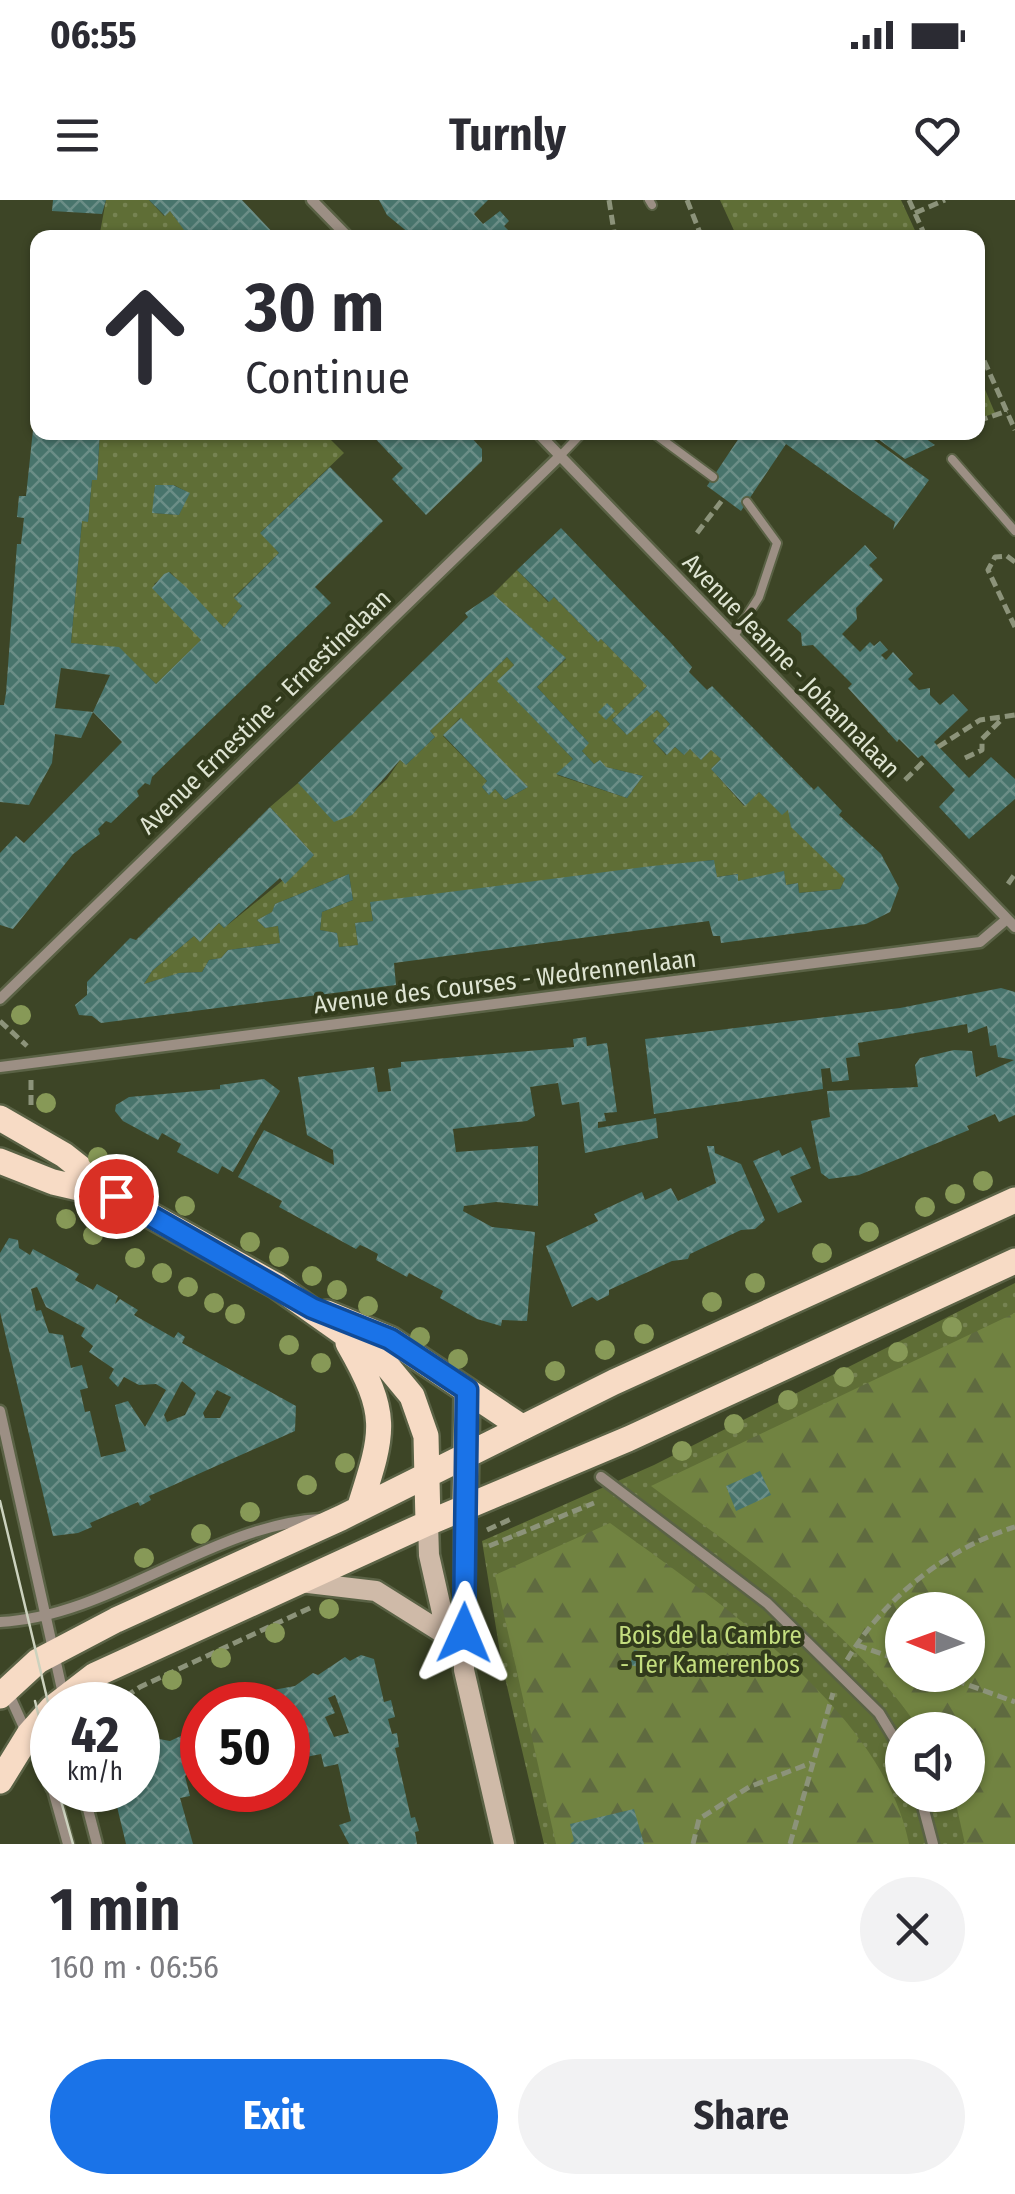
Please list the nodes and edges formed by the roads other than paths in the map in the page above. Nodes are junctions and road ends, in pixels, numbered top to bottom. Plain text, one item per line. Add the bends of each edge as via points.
1 (312, 200) edge
2 (340, 230) edge
3 (545, 440) edge
4 (575, 440) edge
5 (663, 440) edge
6 (560, 456) junction
7 (952, 458) dead end
8 (713, 477) dead end
9 (747, 502) dead end
10 (1015, 532) edge
11 (734, 636) junction
12 (1011, 923) edge
13 (0, 999) edge
14 (0, 1066) edge
15 (16, 1120) edge
16 (1, 1161) edge
17 (116, 1196) junction
18 (1015, 1200) edge
19 (1015, 1261) edge
20 (312, 1308) junction
21 (346, 1338) junction
22 (467, 1390) junction
23 (0, 1411) edge
24 (520, 1426) junction
25 (466, 1454) junction
26 (428, 1473) junction
27 (601, 1477) dead end
28 (466, 1507) junction
29 (350, 1513) junction
30 (428, 1523) junction
31 (300, 1582) junction
32 (46, 1612) junction
33 (0, 1622) edge
34 (446, 1635) junction
35 (54, 1651) junction
36 (464, 1670) junction
37 (57, 1682) edge
38 (87, 1682) edge
39 (2, 1688) edge
40 (885, 1722) edge
41 (29, 1734) joint
42 (0, 1781) edge
43 (59, 1812) edge
44 (89, 1812) edge
45 (925, 1812) edge
46 (68, 1844) edge
47 (97, 1844) edge
48 (504, 1844) edge
49 (933, 1844) edge

1 - 2 street
3 - 6 street, Avenue Jeanne - Johannalaan
4 - 6 lane
5 - 8 lane
6 - 11 street, Avenue Jeanne - Johannalaan
6 - 13 street, Avenue Ernestine - Ernestinelaan
7 - 10 lane
9 - 11 lane via 777,543 760,597
11 - 12 street, Avenue Jeanne - Johannalaan
12 - 14 street, Avenue des Courses - Wedrennenlaan via 980,942
15 - 17 main road
16 - 17 main road via 52,1182
17 - 20 main road
18 - 24 main road
19 - 28 main road
20 - 21 main road
20 - 22 main road via 370,1328
21 - 26 main road via 383,1360 412,1396 426,1436
21 - 29 main road via 374,1388 380,1415 380,1446
22 - 24 main road
22 - 25 main road
23 - 32 street
24 - 25 main road
25 - 26 main road
25 - 28 main road
26 - 29 main road
26 - 30 main road
27 - 40 street via 767,1604
28 - 30 main road
28 - 36 main road
29 - 32 street via 283,1521
29 - 35 main road
30 - 31 main road
30 - 34 main road
31 - 34 main road via 376,1591
31 - 38 main road
32 - 33 street
32 - 35 street
34 - 36 main road
35 - 37 street
35 - 39 main road
36 - 48 main road
39 - 41 street
41 - 42 main road
43 - 46 street
44 - 47 street
45 - 49 street

